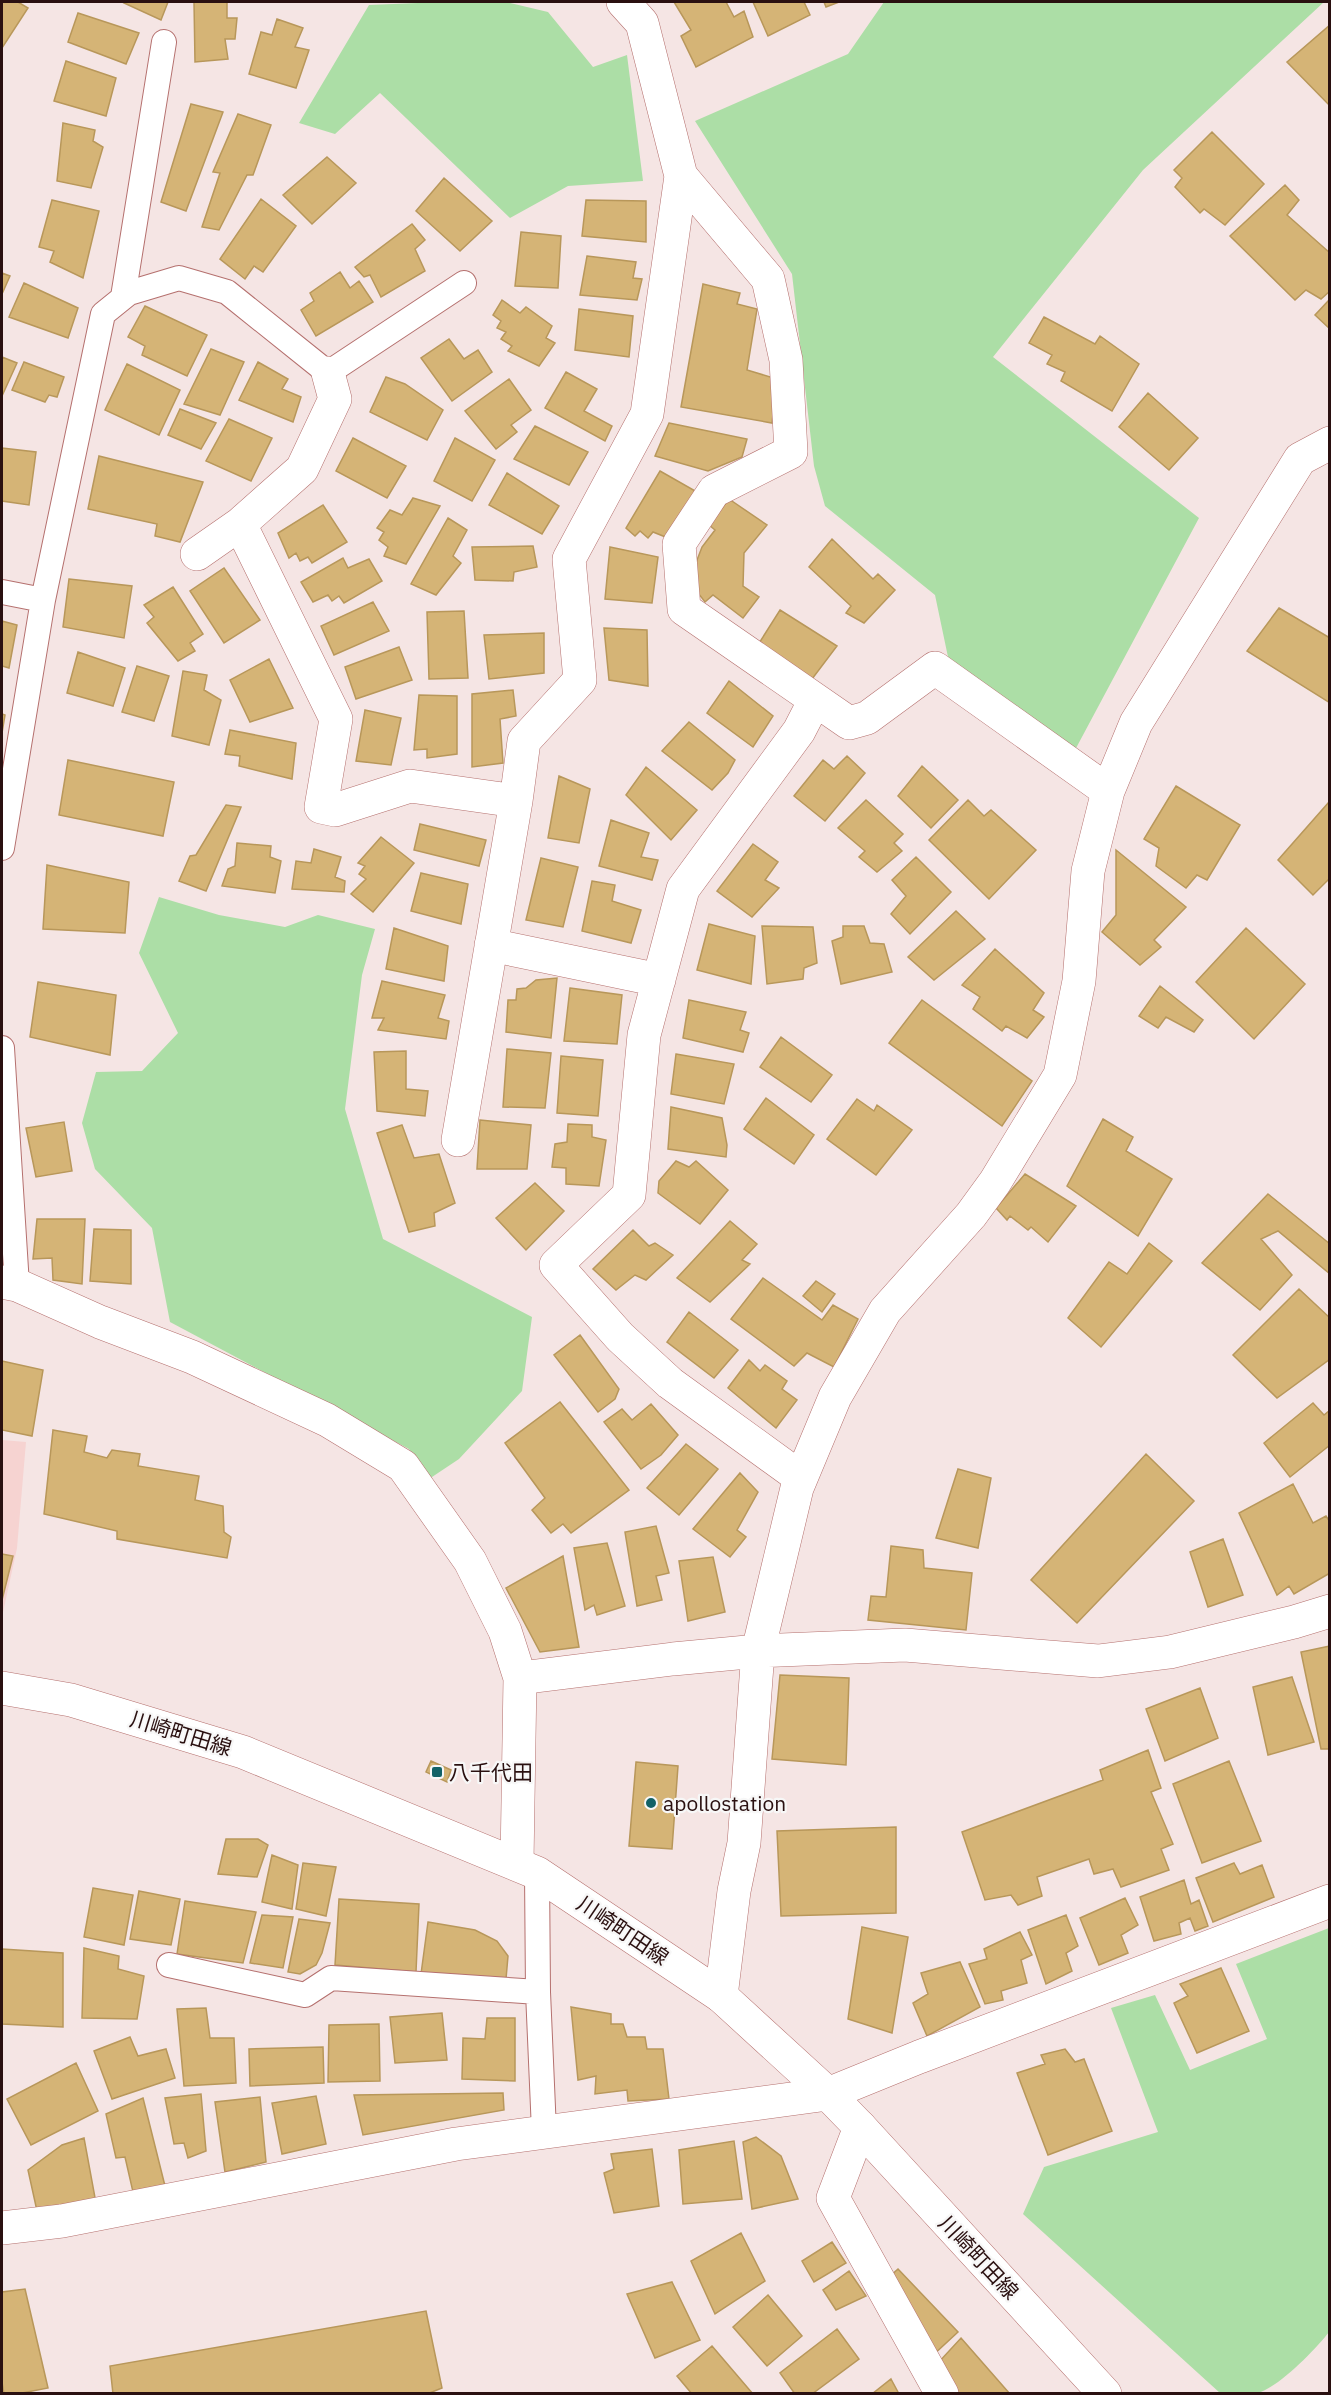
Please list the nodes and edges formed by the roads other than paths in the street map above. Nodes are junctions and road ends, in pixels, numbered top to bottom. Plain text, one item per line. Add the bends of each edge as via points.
1 (623, 2) edge
2 (164, 42) dead end
3 (681, 176) junction
4 (464, 283) dead end
5 (123, 297) junction
6 (327, 373) junction
7 (1329, 443) edge
8 (240, 524) junction
9 (197, 554) dead end
10 (2, 592) edge
11 (43, 600) junction
12 (815, 700) junction
13 (1108, 791) junction
14 (516, 801) junction
15 (2, 848) edge
16 (491, 945) junction
17 (659, 980) junction
18 (2, 1048) edge
19 (458, 1140) dead end
20 (9, 1283) edge
21 (801, 1478) junction
22 (1329, 1611) edge
23 (758, 1651) junction
24 (520, 1678) junction
25 (2, 1688) edge
26 (527, 1868) junction
27 (1329, 1901) edge
28 (169, 1965) dead end
29 (538, 1992) junction
30 (721, 1996) junction
31 (828, 2094) junction
32 (860, 2127) junction
33 (544, 2131) junction
34 (2, 2228) edge
35 (942, 2394) edge
36 (1105, 2394) edge

1 - 3 street via 642,23
2 - 5 lane
3 - 12 street via 768,279 786,360 791,452 714,491 679,544 684,609
3 - 14 street via 647,414 569,560 580,680 524,741
4 - 6 lane
5 - 6 lane via 179,278 226,292
5 - 11 lane via 103,314
6 - 8 street via 335,399 302,469
7 - 13 street via 1300,459 1136,723
8 - 9 street
8 - 14 street via 336,719 321,807 335,810 410,786
10 - 11 lane
11 - 15 lane
12 - 13 street via 849,723 858,721 935,668
12 - 17 street via 799,731 683,889
13 - 21 street via 1088,871 1079,981 1060,1076 971,1215 885,1311 835,1397
14 - 16 street
16 - 17 street
16 - 19 street
17 - 21 street via 644,1035 629,1195 556,1264 620,1337 670,1383
18 - 20 lane
20 - 24 street via 192,1357 327,1420 403,1466 470,1561 505,1631
21 - 23 street
22 - 23 street via 1170,1652 1098,1661 904,1645
23 - 24 street
23 - 30 street via 744,1843
24 - 26 street
25 - 26 street, 川崎町田線 via 71,1700 243,1752
26 - 29 lane
26 - 30 street, 川崎町田線
27 - 31 street
28 - 29 lane via 304,1995 331,1978
29 - 33 lane
30 - 31 street, 川崎町田線
31 - 32 street, 川崎町田線
31 - 33 street
32 - 35 street via 833,2198
32 - 36 street, 川崎町田線
33 - 34 street via 456,2144 62,2221

